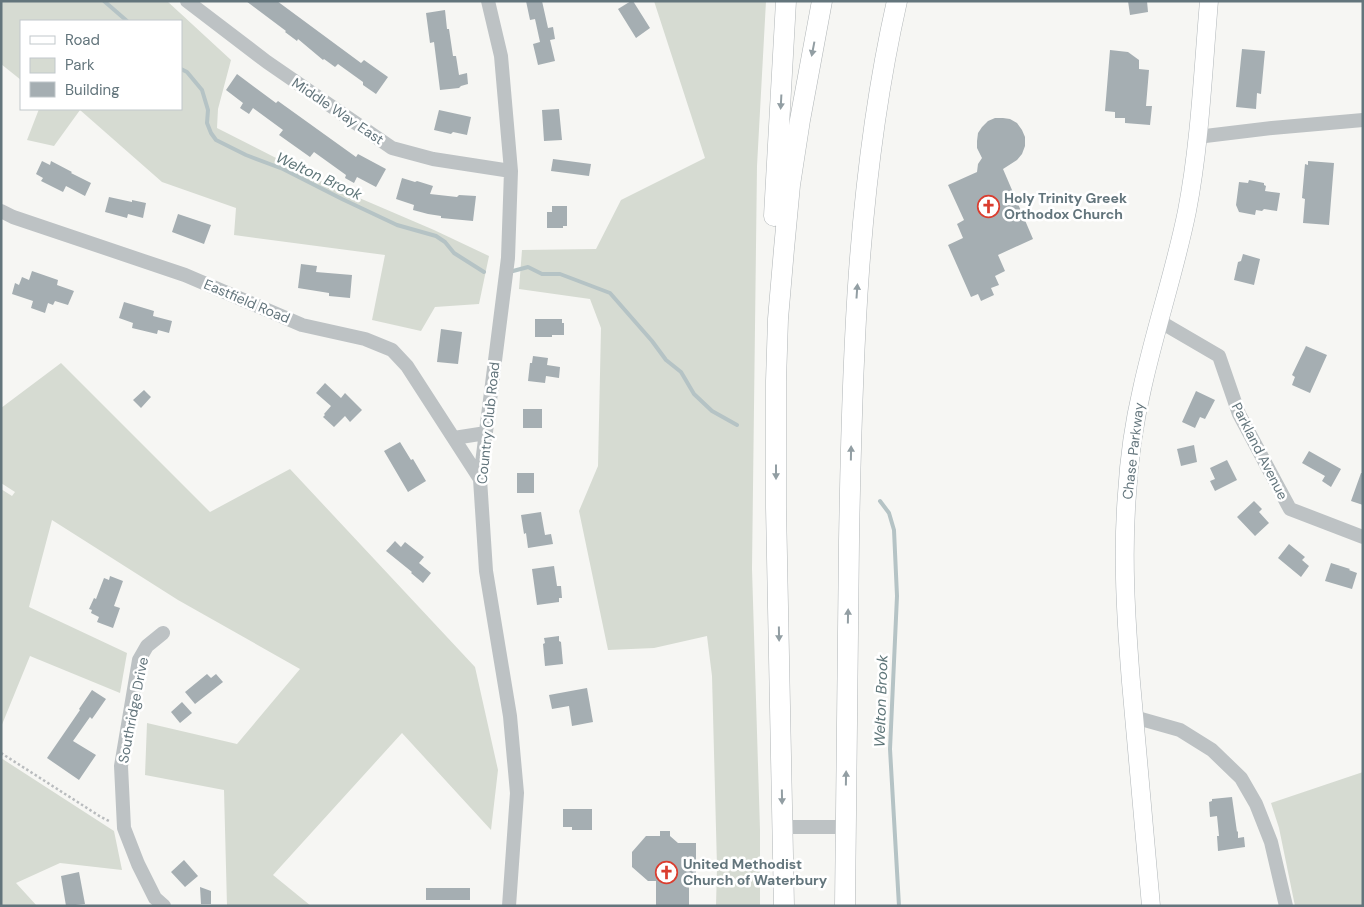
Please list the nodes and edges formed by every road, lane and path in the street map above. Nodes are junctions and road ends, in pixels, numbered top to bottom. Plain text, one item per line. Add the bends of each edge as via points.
1 (187, 1) edge
2 (488, 1) edge
3 (786, 1) edge
4 (822, 1) edge
5 (898, 1) edge
6 (1209, 1) edge
7 (1363, 120) edge
8 (1197, 137) junction
9 (511, 171) junction
10 (1, 211) edge
11 (1159, 321) junction
12 (486, 433) junction
13 (454, 438) junction
14 (776, 443) junction
15 (480, 479) junction
16 (1363, 537) edge
17 (163, 633) dead end
18 (1134, 717) junction
19 (1, 753) edge
20 (782, 827) junction
21 (846, 827) junction
22 (124, 828) junction
23 (164, 906) edge
24 (509, 906) edge
25 (784, 906) edge
26 (844, 906) edge
27 (848, 906) edge
28 (1151, 906) edge
29 (1286, 906) edge

1 - 9 street, Middle Way East via 267,62 392,148 433,159
2 - 9 street, Country Club Road via 501,56
3 -> 14 highway via 772,259 772,382
4 -> 14 highway via 790,185 778,328
21 -> 5 highway via 855,320 874,134
6 - 8 main road, Chase Parkway
7 - 8 street
8 - 11 main road, Chase Parkway via 1187,209
9 - 12 street, Country Club Road via 508,258
10 - 13 street, Eastfield Road via 185,275 302,325 365,339 392,350 407,366
11 - 16 street, Parkland Avenue via 1219,356 1239,414 1290,509
11 - 18 main road, Chase Parkway via 1135,424 1126,495 1124,571
12 - 13 street
12 - 15 street, Country Club Road
13 - 15 street, Eastfield Road
14 -> 20 highway
15 - 24 street, Country Club Road via 486,570 510,716 517,794
17 - 22 street, Southridge Drive via 146,646 139,660 121,766
18 - 28 main road, Chase Parkway
18 - 29 street via 1180,730 1212,750 1241,778 1256,804 1271,842
19 - 22 path
20 - 21 street
20 - 25 highway
21 - 26 highway
21 - 27 highway
22 - 23 street, Southridge Drive via 155,898

